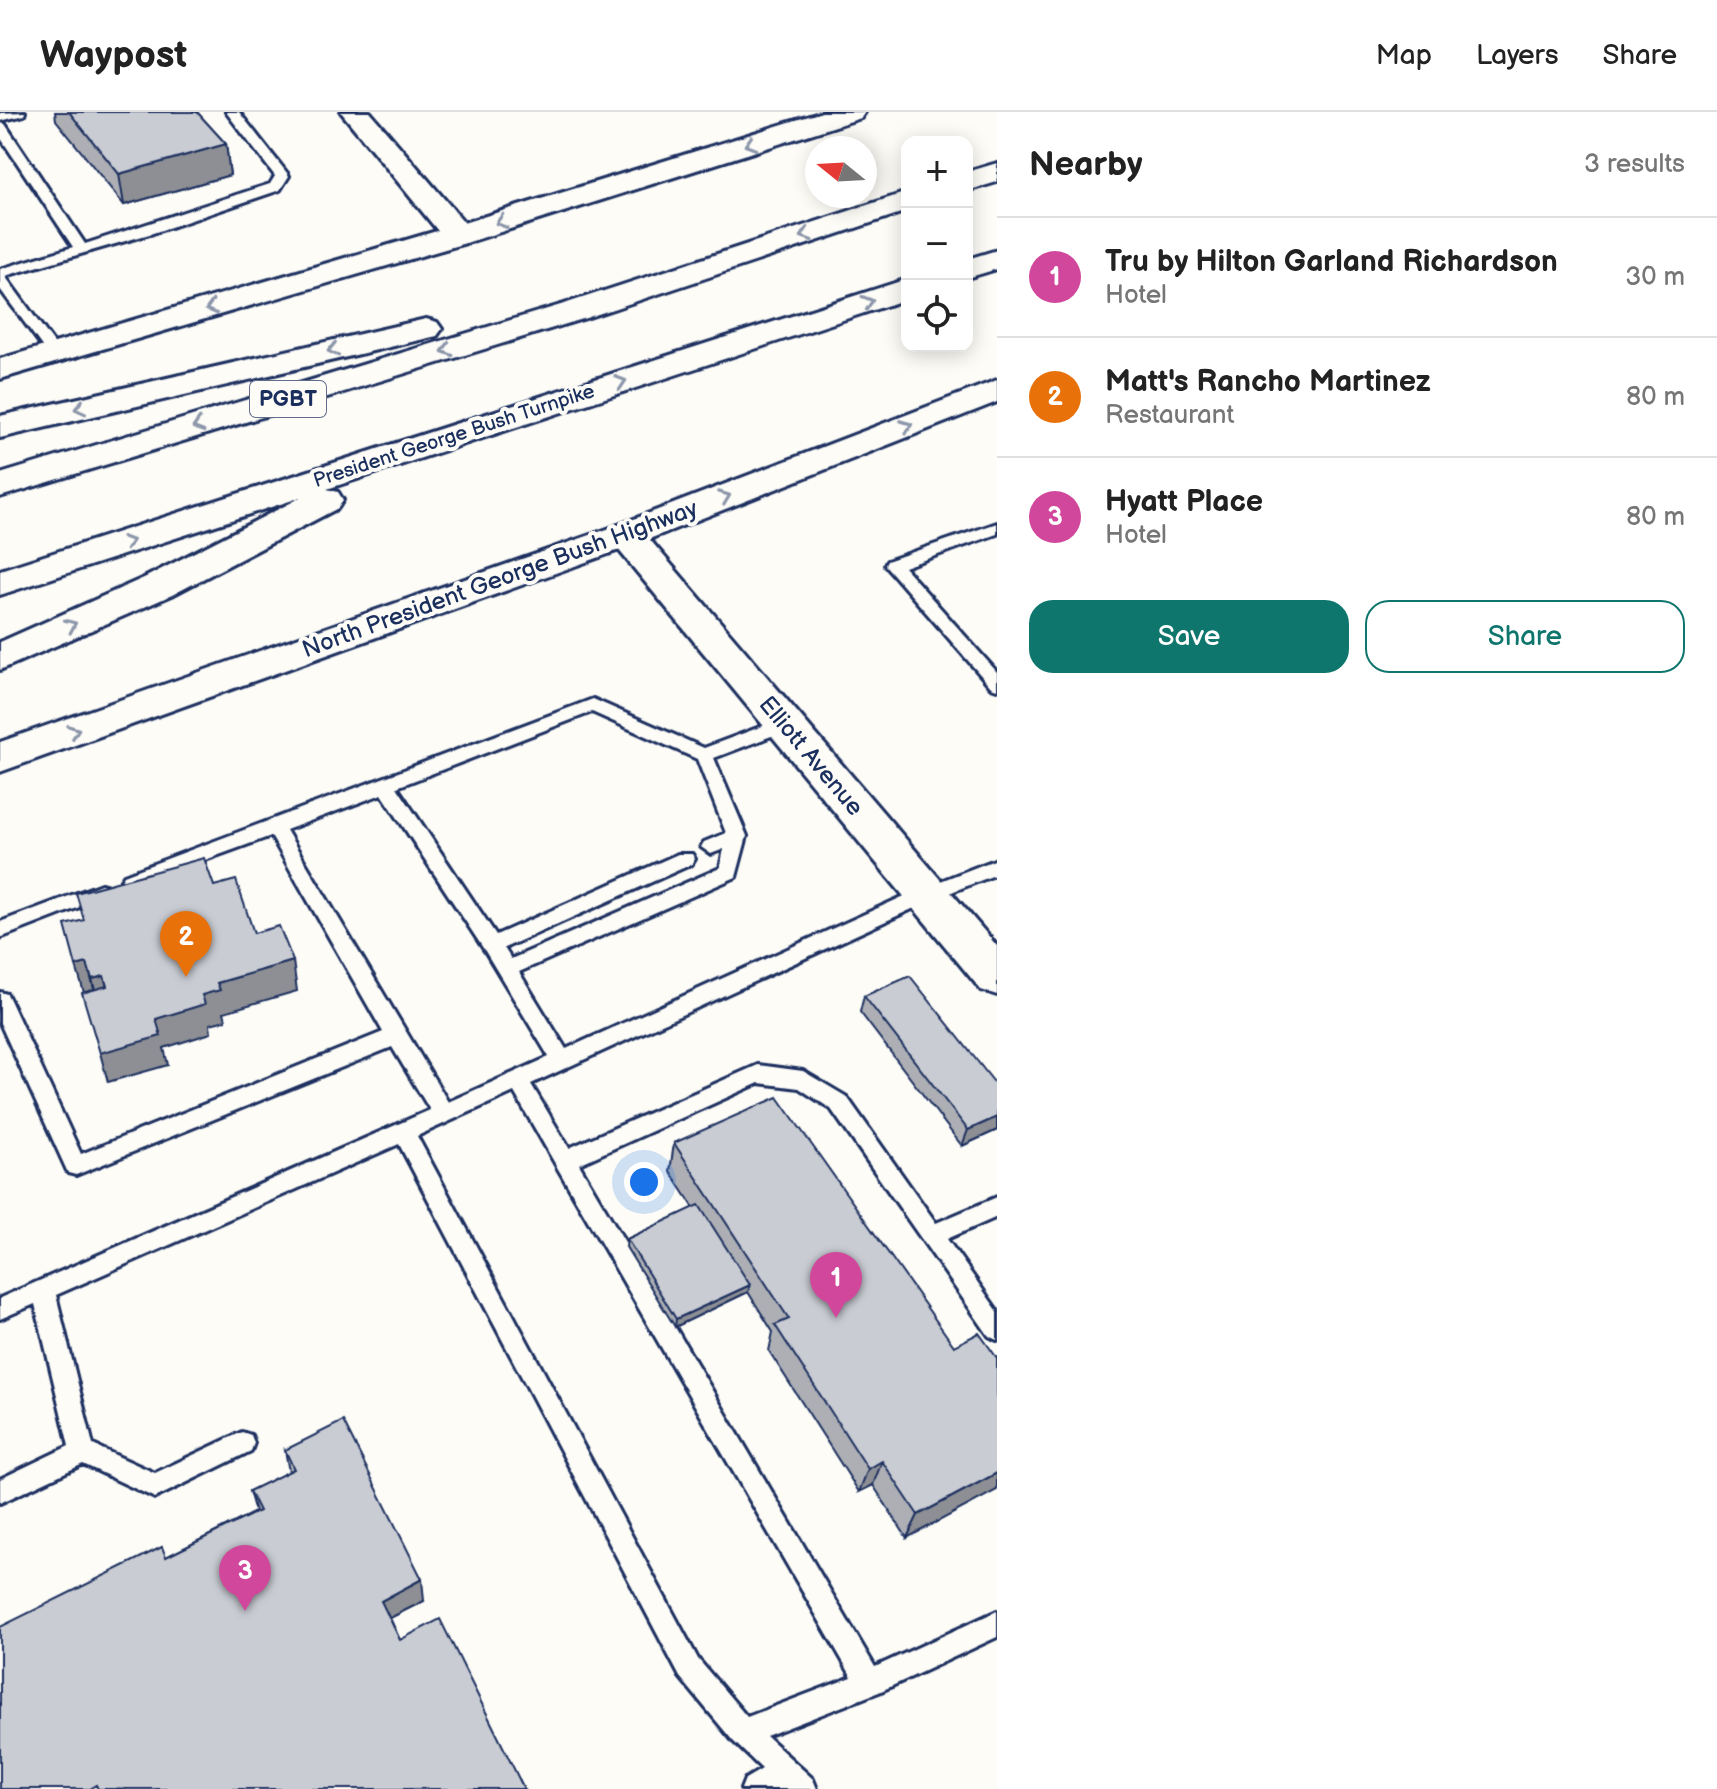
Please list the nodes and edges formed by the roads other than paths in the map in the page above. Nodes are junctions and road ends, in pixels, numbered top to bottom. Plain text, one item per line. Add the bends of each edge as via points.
1 (19, 112) edge
2 (232, 112) edge
3 (355, 112) edge
4 (851, 112) edge
5 (0, 117) edge
6 (0, 127) edge
7 (997, 172) edge
8 (973, 180) edge
9 (901, 203) edge
10 (458, 235) junction
11 (82, 250) junction
12 (997, 259) edge
13 (973, 267) edge
14 (0, 276) edge
15 (901, 291) edge
16 (575, 311) junction
17 (54, 353) junction
18 (0, 369) edge
19 (997, 390) edge
20 (0, 427) edge
21 (440, 441) junction
22 (0, 486) edge
23 (997, 528) edge
24 (626, 535) junction
25 (0, 583) edge
26 (0, 657) edge
27 (997, 683) edge
28 (784, 724) junction
29 (704, 755) junction
30 (0, 757) edge
31 (385, 784) junction
32 (275, 827) junction
33 (737, 836) junction
34 (711, 847) dead end
35 (685, 859) dead end
36 (997, 866) edge
37 (927, 894) junction
38 (0, 930) edge
39 (492, 945) junction
40 (507, 969) junction
41 (997, 977) edge
42 (0, 1000) edge
43 (396, 1036) junction
44 (562, 1060) junction
45 (518, 1080) junction
46 (444, 1115) junction
47 (404, 1132) junction
48 (565, 1160) junction
49 (997, 1207) edge
50 (932, 1235) junction
51 (43, 1290) junction
52 (0, 1309) edge
53 (997, 1329) edge
54 (242, 1443) dead end
55 (83, 1452) junction
56 (0, 1491) edge
57 (997, 1624) edge
58 (870, 1683) junction
59 (742, 1732) junction
60 (782, 1771) junction
61 (755, 1789) edge
62 (803, 1789) edge

1 - 5 lane
2 - 11 lane via 282,176 275,187
3 - 10 main road
4 -> 10 main road
6 - 11 lane
7 - 8 main road
9 -> 16 main road, PGBT
10 -> 17 main road
11 - 14 lane
12 - 13 main road
14 - 17 lane
21 -> 15 main road, President George Bush Turnpike
16 -> 20 main road via 471,319
16 -> 22 main road, PGBT
17 - 18 main road
24 -> 19 main road, North President George Bush Highway
25 -> 21 main road, President George Bush Turnpike
26 -> 21 main road via 159,586
23 - 27 lane via 893,565
24 - 28 main road, Elliott Avenue
30 -> 24 main road, North President George Bush Highway
28 - 29 lane
28 - 37 main road, Elliott Avenue
29 - 31 lane via 593,705
29 - 33 lane
31 - 32 lane
31 - 39 lane
32 - 38 lane
32 - 43 lane
33 - 34 lane
33 - 40 lane via 729,872
35 - 39 lane
36 - 37 lane
37 - 41 main road, Elliott Avenue
37 - 44 lane
39 - 40 lane
40 - 44 lane
42 - 43 lane via 76,1166
43 - 46 lane
44 - 45 lane
45 - 46 lane
45 - 48 lane
46 - 47 lane
47 - 51 lane
47 - 59 lane via 689,1668
48 - 50 lane via 758,1074 803,1080 839,1103
48 - 58 lane
49 - 50 lane
50 - 53 lane
51 - 52 lane
51 - 55 lane
54 - 55 lane via 155,1486
55 - 56 lane
57 - 58 lane
58 - 59 lane
59 - 60 lane
60 - 61 lane
60 - 62 lane

